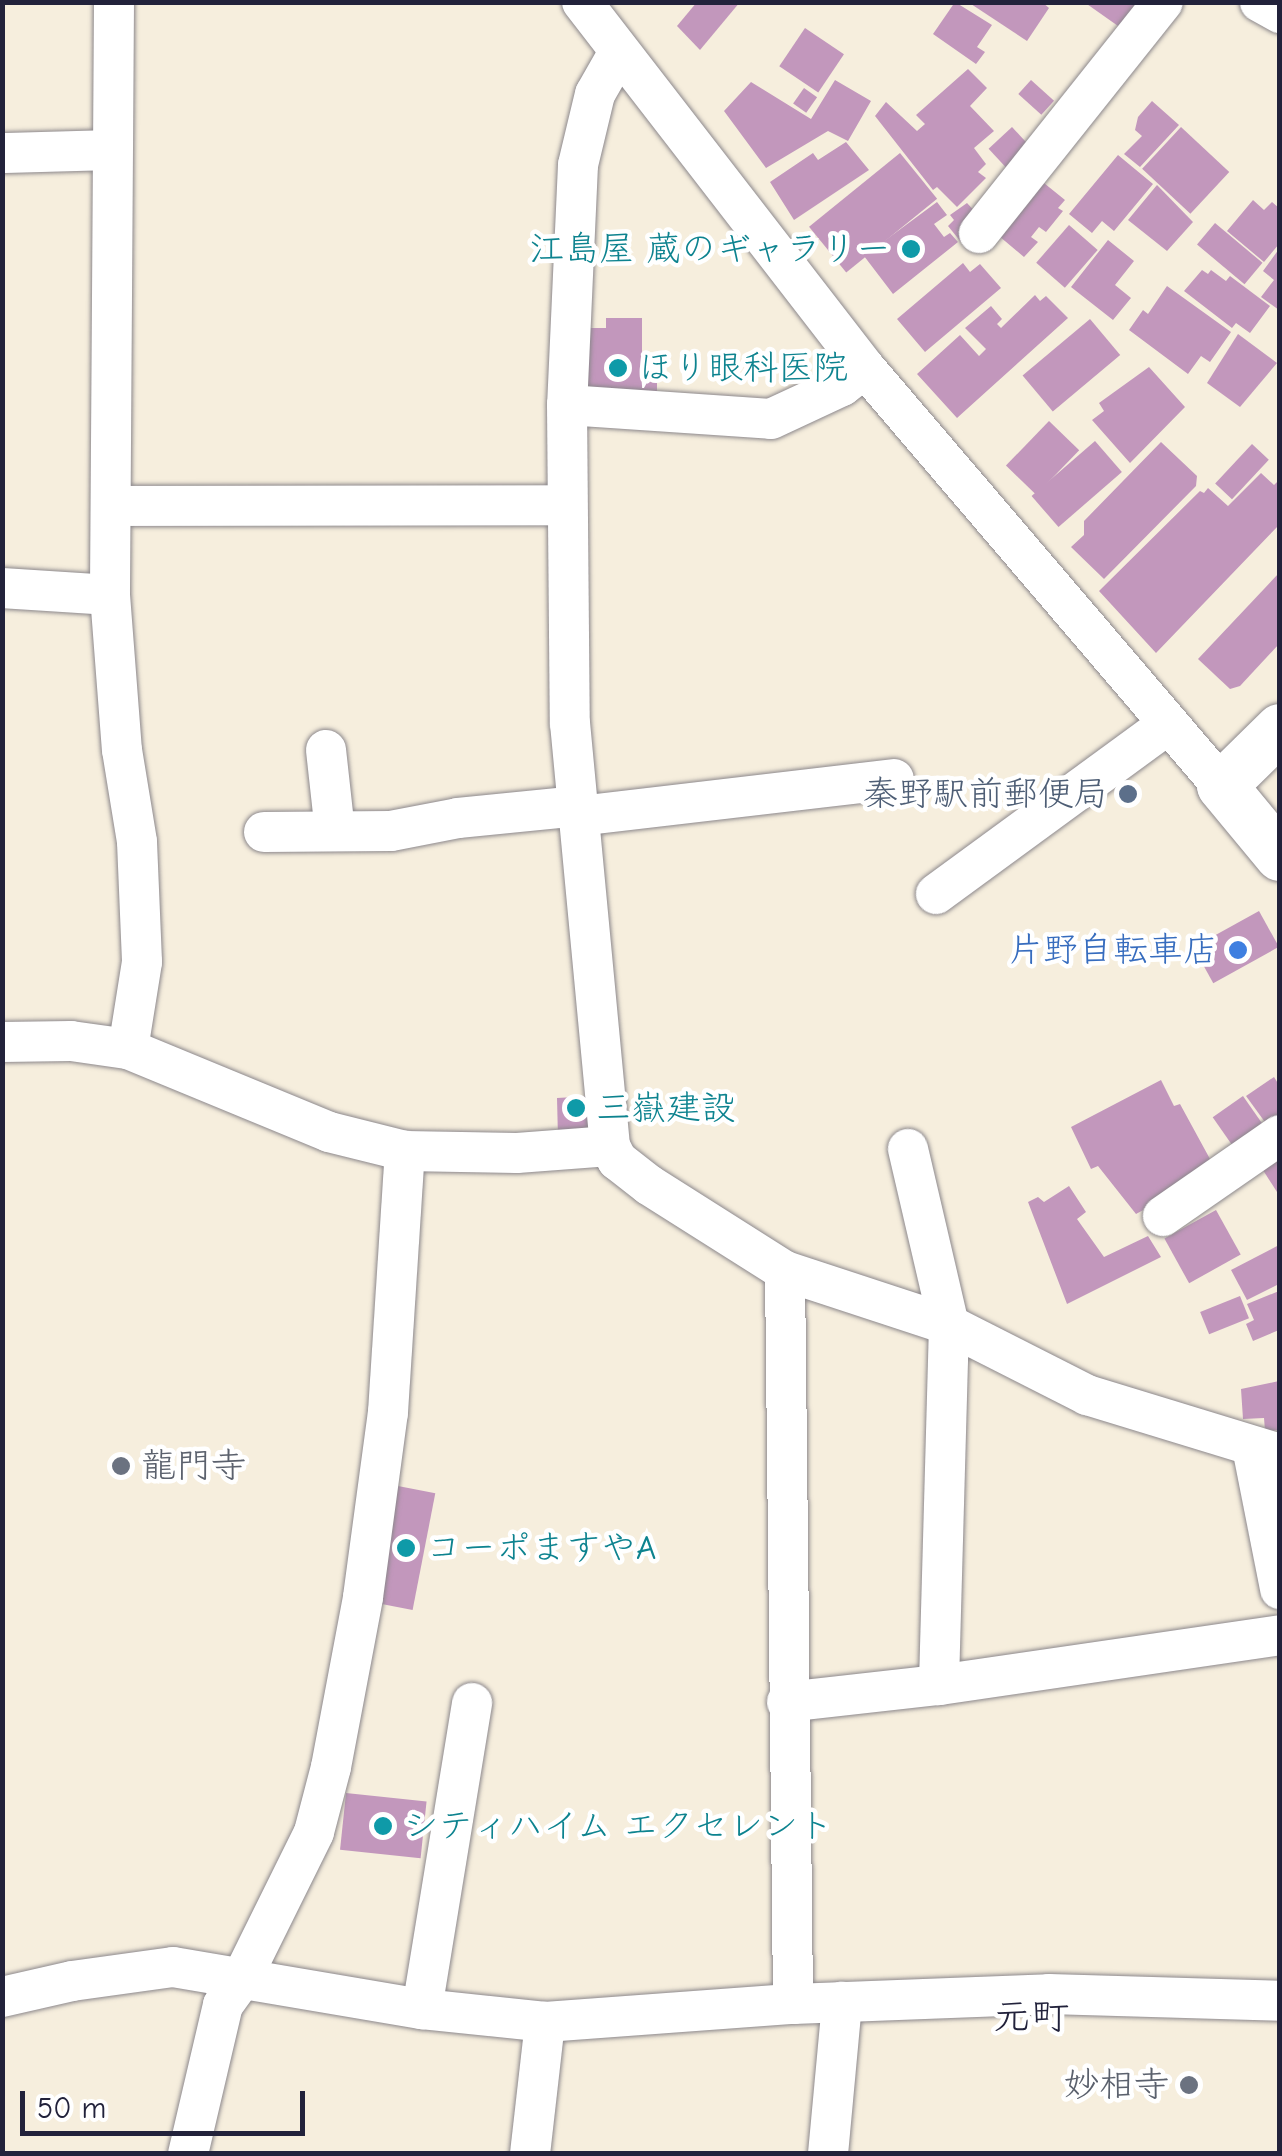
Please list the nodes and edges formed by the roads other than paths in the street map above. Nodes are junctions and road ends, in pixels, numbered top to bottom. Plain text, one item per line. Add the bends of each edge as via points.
1 (114, 2) edge
2 (582, 2) edge
3 (1163, 2) edge
4 (1262, 3) edge
5 (1280, 13) edge
6 (620, 52) junction
7 (110, 150) junction
8 (2, 153) edge
9 (978, 233) dead end
10 (865, 368) junction
11 (568, 405) junction
12 (567, 505) junction
13 (114, 506) junction
14 (2, 588) edge
15 (110, 595) junction
16 (1168, 724) junction
17 (1280, 729) edge
18 (326, 750) dead end
19 (894, 779) dead end
20 (1222, 786) junction
21 (578, 811) junction
22 (334, 831) junction
23 (264, 832) dead end
24 (1280, 856) edge
25 (936, 894) dead end
26 (2, 1042) edge
27 (128, 1049) junction
28 (1280, 1135) edge
29 (610, 1146) junction
30 (908, 1149) dead end
31 (404, 1151) junction
32 (1163, 1216) dead end
33 (785, 1271) junction
34 (949, 1325) junction
35 (1266, 1450) edge
36 (1280, 1589) edge
37 (1280, 1635) edge
38 (940, 1685) junction
39 (787, 1702) junction
40 (472, 1703) dead end
41 (240, 1982) junction
42 (2, 1997) edge
43 (1280, 2001) edge
44 (842, 2002) junction
45 (793, 2004) junction
46 (422, 2009) junction
47 (545, 2022) junction
48 (188, 2154) edge
49 (530, 2154) edge
50 (828, 2154) edge

1 - 7 street
2 - 6 street
3 - 9 street
4 - 5 street
6 - 10 street
6 - 11 street via 595,94 578,165
7 - 8 street
7 - 13 street
10 - 11 street via 772,419
10 - 16 street
11 - 12 street
12 - 13 street
12 - 21 street
13 - 15 street
14 - 15 street
15 - 27 street via 138,859 142,962
16 - 20 street
16 - 25 street
17 - 20 main road
18 - 22 street
19 - 21 street
20 - 24 main road
21 - 22 street
21 - 29 street
22 - 23 street
26 - 27 street
27 - 31 street via 329,1132
28 - 32 street
29 - 31 street
29 - 33 street via 649,1185
30 - 34 street
31 - 41 street via 388,1412 330,1768 314,1832
33 - 34 street
33 - 39 street
34 - 35 street via 1087,1395
34 - 38 street
35 - 36 street
37 - 38 street
38 - 39 street
39 - 45 street
40 - 46 street
41 - 42 street via 173,1967
41 - 46 street
41 - 48 street via 223,2006
43 - 44 street via 1049,1994
44 - 45 street
44 - 50 street
45 - 47 street
46 - 47 street
47 - 49 street

